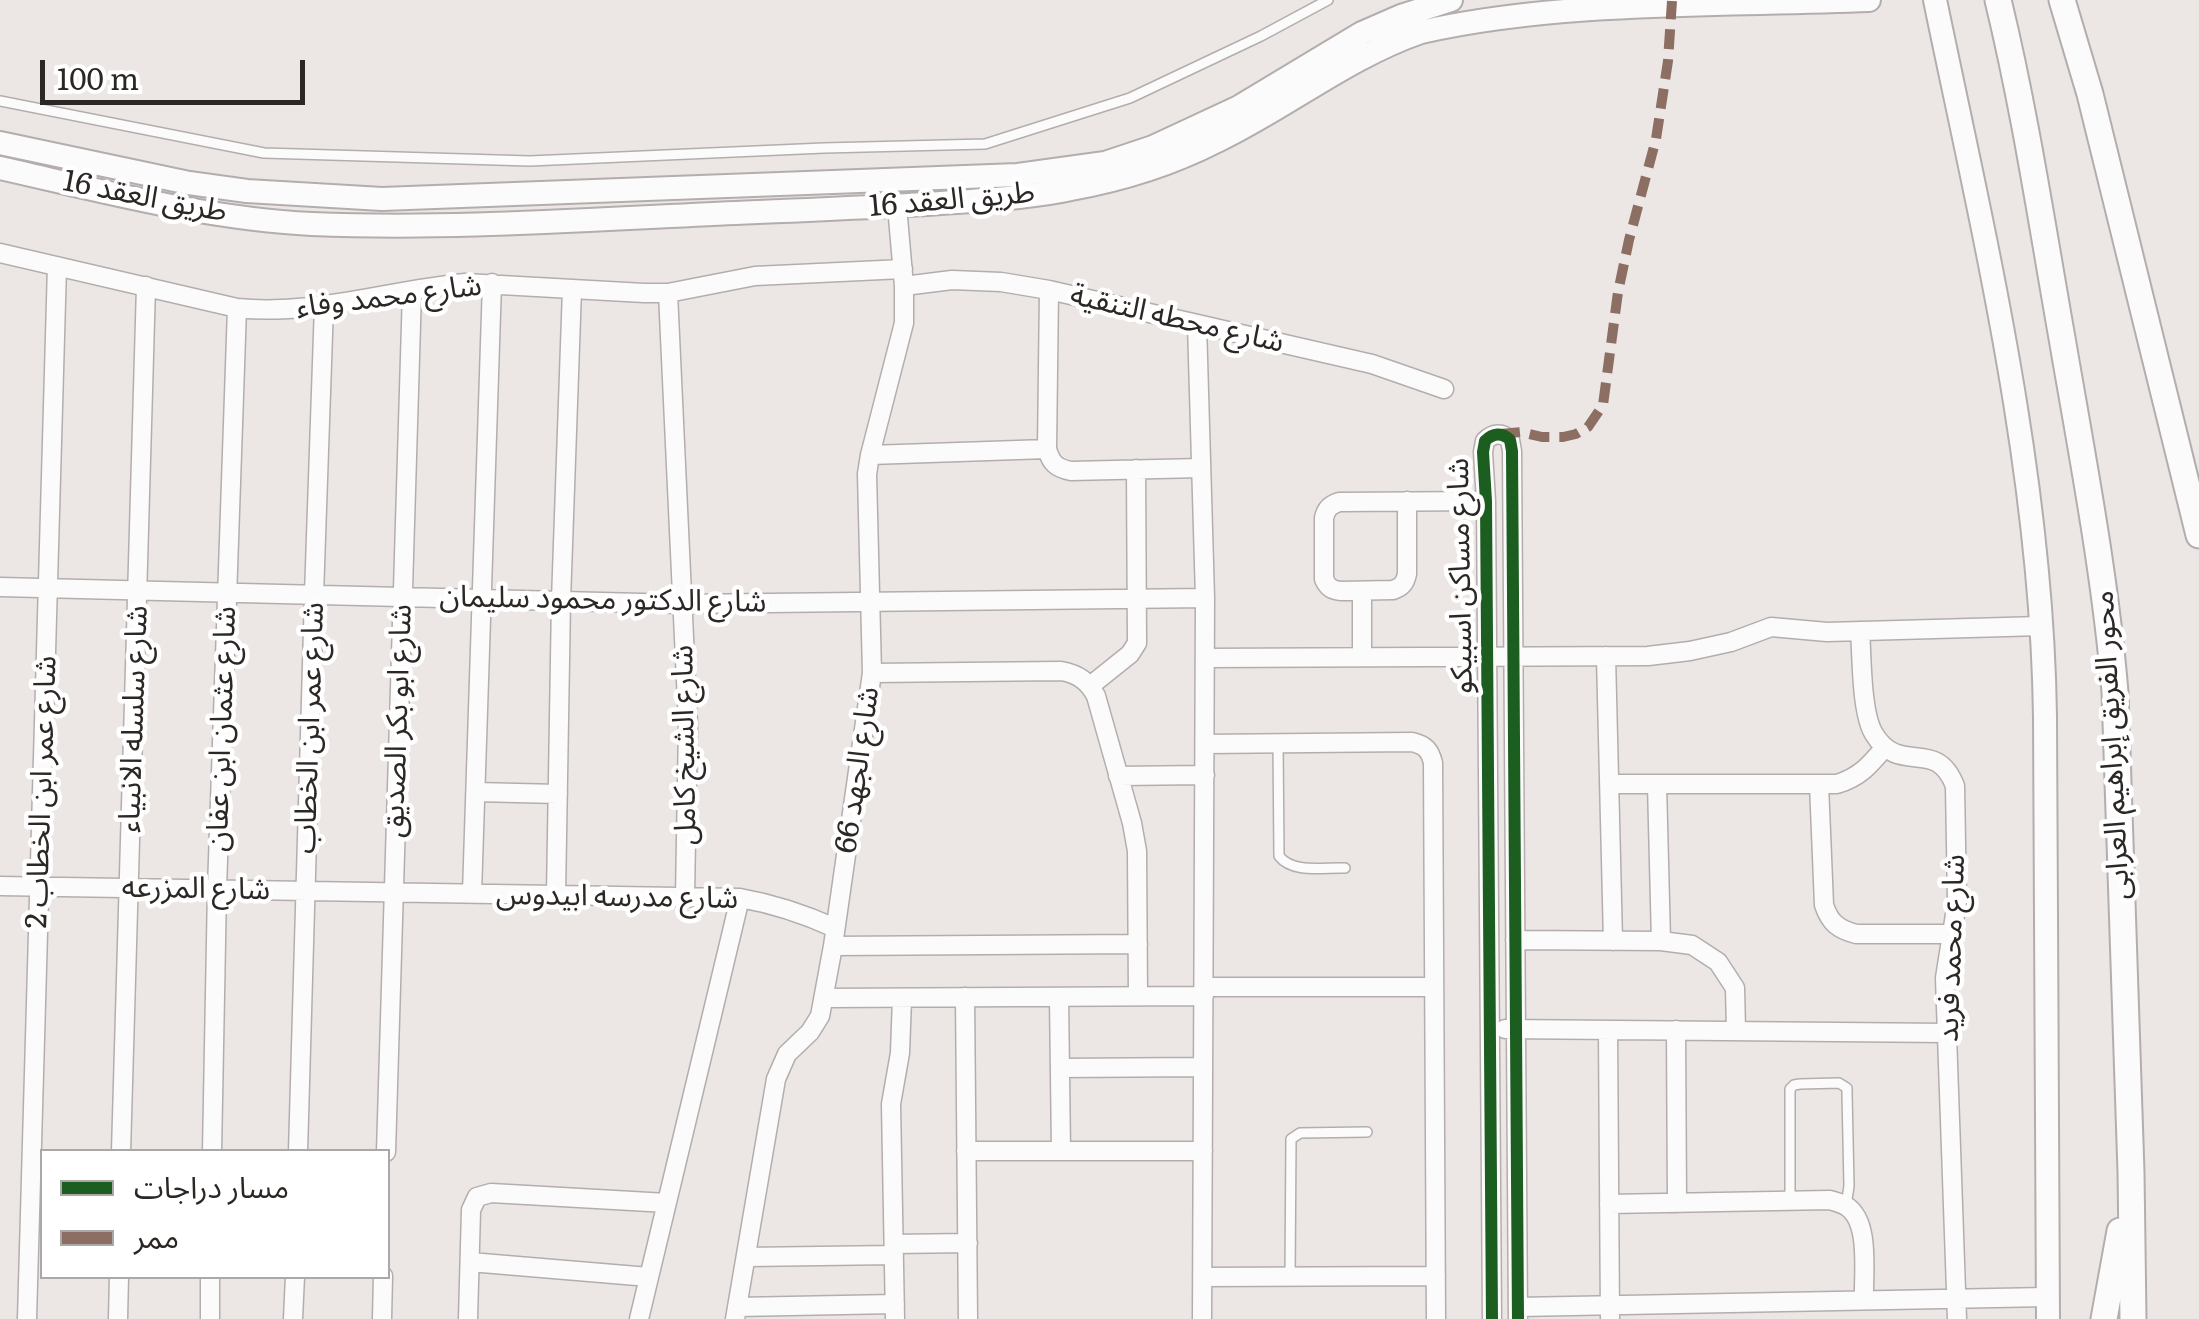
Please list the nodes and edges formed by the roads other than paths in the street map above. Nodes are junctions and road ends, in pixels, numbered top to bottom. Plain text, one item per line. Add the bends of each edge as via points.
1 (1328, 0) edge
2 (1451, 0) edge
3 (1870, 0) edge
4 (1935, 0) edge
5 (1998, 0) edge
6 (2062, 0) edge
7 (0, 100) edge
8 (0, 143) edge
9 (0, 168) edge
10 (897, 206) junction
11 (0, 253) edge
12 (57, 266) junction
13 (903, 278) junction
14 (492, 284) junction
15 (146, 286) junction
16 (572, 289) junction
17 (1049, 290) junction
18 (412, 291) junction
19 (668, 292) junction
20 (324, 305) junction
21 (238, 308) junction
22 (1198, 324) junction
23 (1444, 389) dead end
24 (1047, 449) junction
25 (870, 454) junction
26 (1202, 468) junction
27 (1136, 469) junction
28 (1486, 501) junction
29 (1407, 502) junction
30 (2199, 535) edge
31 (0, 588) edge
32 (47, 588) junction
33 (137, 591) junction
34 (1362, 591) junction
35 (227, 593) junction
36 (314, 595) junction
37 (402, 597) junction
38 (1205, 598) junction
39 (482, 599) junction
40 (1136, 599) junction
41 (561, 601) junction
42 (870, 602) junction
43 (682, 604) junction
44 (2042, 626) junction
45 (1860, 631) junction
46 (1513, 656) junction
47 (1606, 656) junction
48 (1487, 657) junction
49 (1205, 658) junction
50 (1362, 658) junction
51 (872, 673) junction
52 (1090, 686) junction
53 (1278, 743) junction
54 (1205, 744) junction
55 (1884, 747) junction
56 (1204, 775) junction
57 (1118, 776) junction
58 (1609, 784) junction
59 (1657, 784) junction
60 (1819, 784) junction
61 (476, 792) junction
62 (558, 794) junction
63 (1345, 868) dead end
64 (0, 886) edge
65 (40, 887) junction
66 (129, 888) junction
67 (217, 890) junction
68 (306, 891) junction
69 (393, 892) junction
70 (472, 894) junction
71 (556, 895) junction
72 (686, 897) junction
73 (740, 898) junction
74 (1952, 934) junction
75 (834, 937) junction
76 (1515, 940) junction
77 (1613, 940) junction
78 (1661, 941) junction
79 (1138, 944) junction
80 (1434, 987) junction
81 (1204, 991) junction
82 (1059, 996) junction
83 (1138, 996) junction
84 (965, 997) junction
85 (825, 998) junction
86 (902, 998) junction
87 (1490, 1029) junction
88 (1516, 1029) junction
89 (1608, 1030) junction
90 (1676, 1030) junction
91 (1736, 1031) junction
92 (1947, 1033) junction
93 (1203, 1066) junction
94 (1060, 1068) junction
95 (1367, 1132) dead end
96 (121, 1149) edge
97 (212, 1149) edge
98 (298, 1149) edge
99 (386, 1149) edge
100 (966, 1151) junction
101 (1061, 1151) junction
102 (1203, 1151) junction
103 (37, 1159) edge
104 (2130, 1172) junction
105 (1790, 1201) junction
106 (667, 1203) junction
107 (1677, 1203) junction
108 (1609, 1204) junction
109 (1846, 1206) junction
110 (968, 1243) junction
111 (894, 1250) junction
112 (746, 1258) junction
113 (470, 1262) junction
114 (1436, 1276) junction
115 (649, 1277) junction
116 (1202, 1277) junction
117 (1290, 1277) junction
118 (119, 1279) edge
119 (210, 1279) edge
120 (295, 1279) edge
121 (383, 1279) edge
122 (1957, 1298) junction
123 (1862, 1306) edge
124 (2048, 1308) edge
125 (895, 1311) edge
126 (1610, 1312) edge
127 (736, 1313) edge
128 (1518, 1313) edge
129 (26, 1319) edge
130 (118, 1319) edge
131 (210, 1319) edge
132 (294, 1319) edge
133 (382, 1319) edge
134 (468, 1319) edge
135 (639, 1319) edge
136 (968, 1319) edge
137 (1202, 1319) edge
138 (1436, 1319) edge
139 (1492, 1319) edge
140 (1958, 1319) edge
141 (2104, 1319) edge
142 (2133, 1319) edge

1 - 7 lane via 1130,98 985,144 530,161 264,154
2 - 8 street, طريق العقد 16 via 1362,33 1239,107 1153,147 1105,163 1018,176 382,200 188,183
3 - 10 street, طريق العقد 16 via 1560,3 1504,10 1378,50 1220,140 1144,171 1071,190
4 - 44 street via 2014,392
5 - 104 main road, محور الفريق إبراهيم العرابى via 2022,105 2110,639
6 - 30 main road
9 - 10 street, طريق العقد 16 via 184,207 310,224
10 - 13 street, شارع الجهد 66
11 - 12 street, شارع محمد وفاء
12 - 15 street, شارع محمد وفاء
12 - 32 street, شارع عمر ابن الخطاب 2
13 - 17 street, شارع محطه التنقية
13 - 19 street, شارع محمد وفاء via 755,276
13 - 25 street, شارع الجهد 66 via 904,323
14 - 16 street, شارع محمد وفاء
14 - 18 street, شارع محمد وفاء
14 - 39 street
15 - 21 street, شارع محمد وفاء
15 - 33 street, شارع سلسله الانبياء
16 - 19 street, شارع محمد وفاء
16 - 41 street
17 - 22 street, شارع محطه التنقية
17 - 24 street
18 - 20 street, شارع محمد وفاء
18 - 37 street, شارع ابو بكر الصديق
19 - 43 street, شارع الشيخ كامل
20 - 21 street, شارع محمد وفاء
20 - 36 street, شارع عمر ابن الخطاب
21 - 35 street, شارع عثمان ابن عفان
22 - 23 street, شارع محطه التنقية via 1372,364
22 - 26 street
24 - 25 street
24 - 27 street via 1059,469
25 - 42 street, شارع الجهد 66
26 - 27 street
26 - 38 street
27 - 40 street
28 - 29 street
28 - 46 street, شارع مساكن اسبيكو via 1483,446 1500,434 1512,446
28 - 48 street, شارع مساكن اسبيكو
29 - 34 street via 1406,582 1393,590
29 - 34 street via 1340,502 1326,510 1324,579 1334,590
31 - 32 street, شارع الدكتور محمود سليمان
32 - 33 street, شارع الدكتور محمود سليمان
32 - 65 street, شارع عمر ابن الخطاب 2
33 - 35 street, شارع الدكتور محمود سليمان
33 - 66 street, شارع سلسله الانبياء
34 - 50 street
35 - 36 street, شارع الدكتور محمود سليمان
35 - 67 street, شارع عثمان ابن عفان
36 - 37 street, شارع الدكتور محمود سليمان
36 - 68 street, شارع عمر ابن الخطاب
37 - 39 street, شارع الدكتور محمود سليمان
37 - 69 street, شارع ابو بكر الصديق
38 - 40 street, شارع الدكتور محمود سليمان
38 - 49 street
39 - 41 street, شارع الدكتور محمود سليمان
39 - 61 street
40 - 42 street, شارع الدكتور محمود سليمان
40 - 52 street via 1134,649
41 - 43 street, شارع الدكتور محمود سليمان
41 - 62 street
42 - 43 street, شارع الدكتور محمود سليمان
42 - 51 street, شارع الجهد 66
43 - 72 street, شارع الشيخ كامل
44 - 45 street
44 - 124 street
45 - 47 street via 1771,626 1690,651
45 - 55 street via 1866,713
46 - 47 street
46 - 48 street
46 - 76 street, شارع مساكن اسبيكو
47 - 58 street
48 - 50 street
48 - 87 street, شارع مساكن اسبيكو
49 - 50 street
49 - 54 street
51 - 52 street via 1062,672
51 - 75 street, شارع الجهد 66
52 - 57 street
53 - 54 street
53 - 63 lane via 1279,856 1295,867
53 - 80 street via 1412,742 1430,752
54 - 56 street
55 - 60 street via 1852,780
55 - 74 street, شارع محمد فريد via 1941,764 1956,786 1958,902
56 - 57 street
56 - 81 street
57 - 79 street via 1137,851
58 - 59 street
58 - 77 street
59 - 60 street
59 - 78 street
60 - 74 street via 1829,920 1856,934
61 - 62 street
61 - 70 street
62 - 71 street
64 - 65 street, شارع المزرعه
65 - 66 street, شارع المزرعه
65 - 103 street, شارع عمر ابن الخطاب 2
66 - 67 street, شارع المزرعه
66 - 96 street, شارع سلسله الانبياء
67 - 68 street, شارع المزرعه
67 - 97 street, شارع عثمان ابن عفان
68 - 69 street, شارع المزرعه
68 - 98 street, شارع عمر ابن الخطاب
69 - 70 street, شارع مدرسه ابيدوس
69 - 99 street, شارع ابو بكر الصديق
70 - 71 street, شارع مدرسه ابيدوس
71 - 72 street, شارع مدرسه ابيدوس
72 - 73 street, شارع مدرسه ابيدوس
73 - 75 street, شارع مدرسه ابيدوس via 788,909
73 - 106 street
74 - 92 street, شارع محمد فريد via 1944,978
75 - 79 street
75 - 85 street, شارع الجهد 66
76 - 77 street
76 - 88 street, شارع مساكن اسبيكو
77 - 78 street
78 - 91 street via 1692,945 1718,962 1735,988
79 - 83 street
80 - 81 street
80 - 114 street
81 - 83 street
81 - 93 street
82 - 83 street
82 - 84 street
82 - 94 street
84 - 86 street
84 - 100 street
85 - 86 street
85 - 112 street, شارع الجهد 66 via 820,1016 776,1079
86 - 111 street via 891,1104
87 - 88 street
87 - 139 street, شارع مساكن اسبيكو
88 - 89 street
88 - 128 street, شارع مساكن اسبيكو
89 - 90 street
89 - 108 street
90 - 91 street
90 - 107 street
91 - 92 street
92 - 122 street, شارع محمد فريد
93 - 94 street
93 - 102 street
94 - 101 street
95 - 117 lane via 1300,1132 1290,1139
100 - 101 street
100 - 110 street
101 - 102 street
102 - 116 street
103 - 129 street, شارع عمر ابن الخطاب 2
104 - 141 main road
104 - 142 main road, محور الفريق إبراهيم العرابى
105 - 107 street
105 - 109 street
105 - 109 lane via 1790,1089 1839,1083 1847,1093
106 - 113 street via 483,1193 472,1203
106 - 115 street
107 - 108 street
108 - 126 street
109 - 123 street via 1863,1234
110 - 111 street
110 - 136 street
111 - 112 street
111 - 125 street
112 - 127 street, شارع الجهد 66
113 - 115 street
113 - 134 street
114 - 117 street
114 - 138 street
115 - 135 street
116 - 117 street
116 - 137 street
118 - 130 street
119 - 131 street
120 - 132 street
121 - 133 street
122 - 123 street
122 - 124 street
122 - 140 street, شارع محمد فريد
123 - 126 street
125 - 127 street
126 - 128 street

